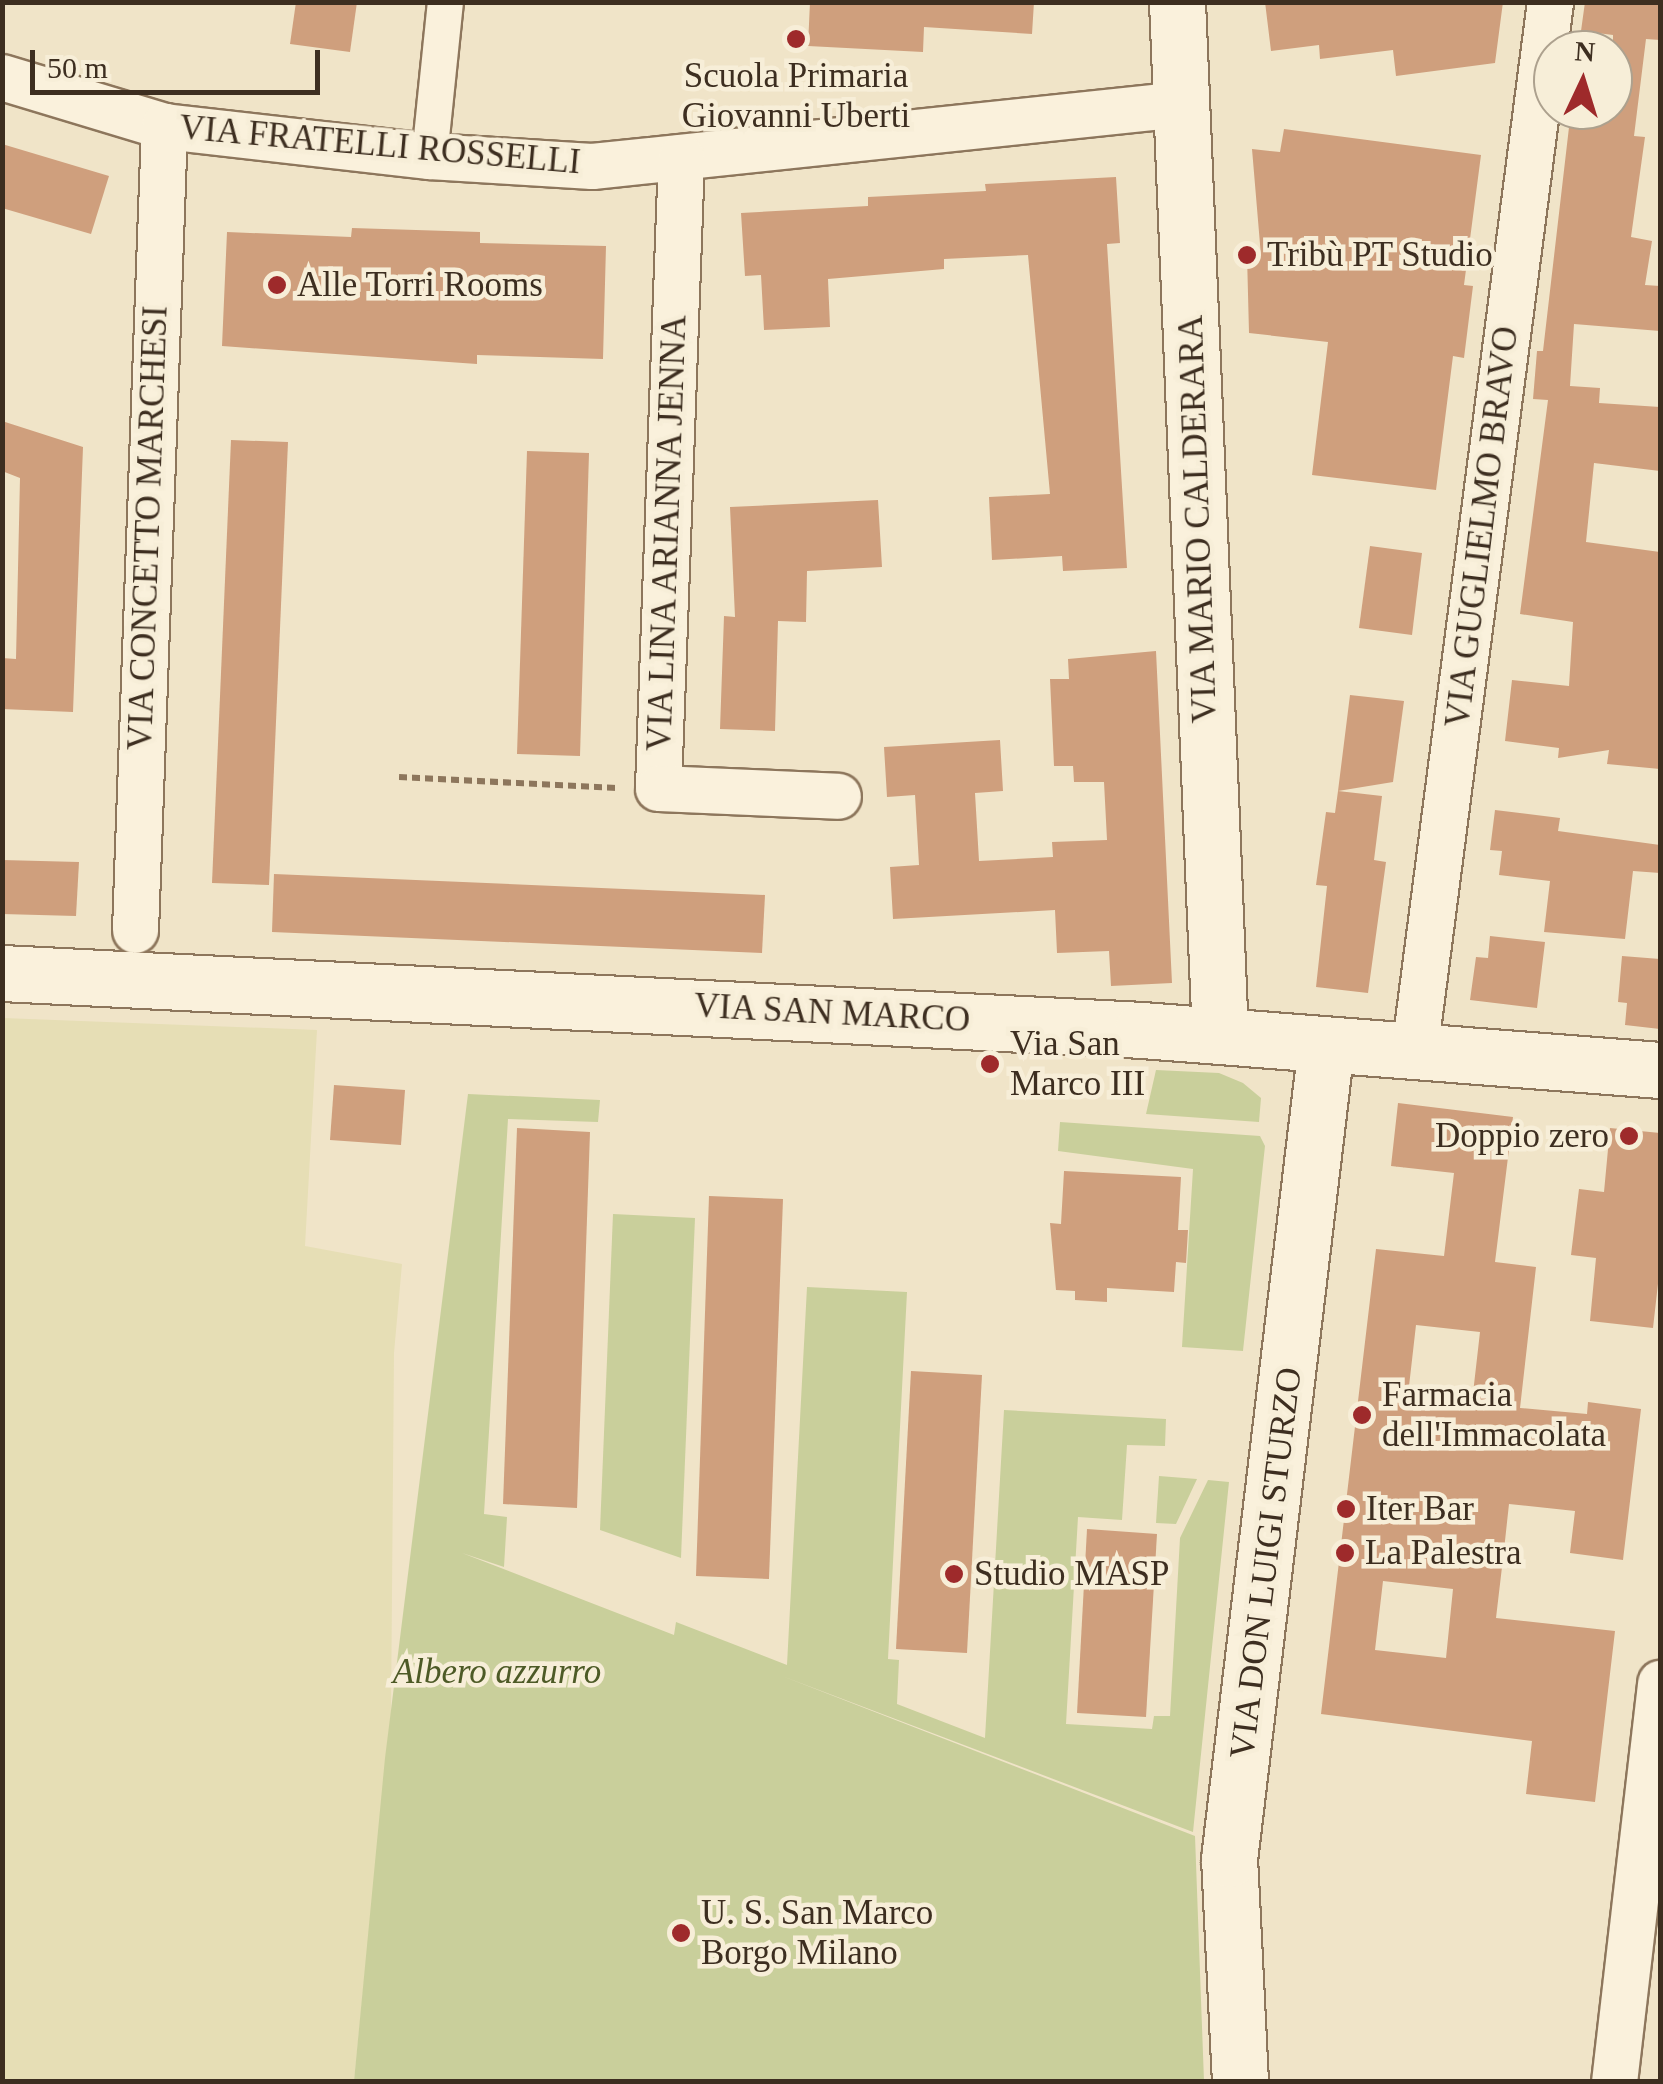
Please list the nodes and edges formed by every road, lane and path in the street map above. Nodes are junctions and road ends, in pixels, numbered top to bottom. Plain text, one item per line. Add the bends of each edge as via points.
1 (445, 2) edge
2 (1177, 2) edge
3 (1550, 2) edge
4 (2, 77) edge
5 (1181, 104) junction
6 (164, 126) junction
7 (429, 156) junction
8 (682, 157) junction
9 (399, 777) dead end
10 (631, 788) dead end
11 (838, 796) dead end
12 (135, 930) dead end
13 (2, 974) edge
14 (1220, 1036) junction
15 (1326, 1045) junction
16 (1414, 1052) junction
17 (1660, 1070) edge
18 (1660, 1683) edge
19 (1240, 2082) edge
20 (1614, 2082) edge

1 - 7 street
2 - 5 street, VIA MARIO CALDERARA
3 - 16 street, VIA GUGLIELMO BRAVO
4 - 6 street, VIA FRATELLI ROSSELLI
5 - 8 street, VIA FRATELLI ROSSELLI
5 - 14 street, VIA MARIO CALDERARA
6 - 7 street, VIA FRATELLI ROSSELLI
6 - 12 street, VIA CONCETTO MARCHESI
7 - 8 street, VIA FRATELLI ROSSELLI via 592,166
8 - 11 street, VIA LINA ARIANNA JENNA via 658,788
9 - 10 path
13 - 14 street, VIA SAN MARCO
14 - 15 street, VIA SAN MARCO
15 - 16 street, VIA SAN MARCO
15 - 19 street, VIA DON LUIGI STURZO via 1229,1859
16 - 17 street, VIA SAN MARCO
18 - 20 street

